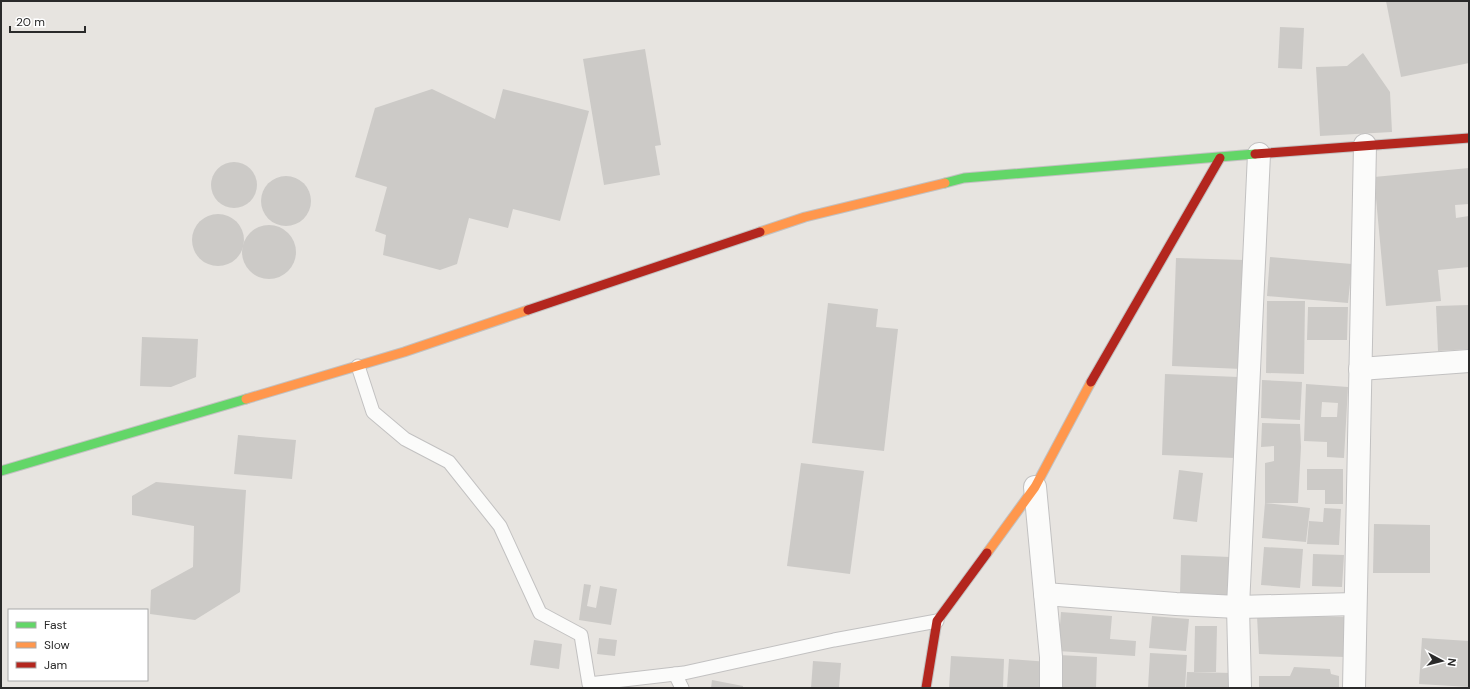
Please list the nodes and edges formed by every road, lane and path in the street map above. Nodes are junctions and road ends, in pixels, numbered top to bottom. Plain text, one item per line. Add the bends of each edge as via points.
1 (1469, 138) edge
2 (1365, 146) junction
3 (1259, 154) junction
4 (1220, 158) junction
5 (1469, 361) edge
6 (358, 366) junction
7 (1360, 368) junction
8 (1, 471) edge
9 (1035, 487) junction
10 (1045, 594) junction
11 (1355, 604) junction
12 (1238, 607) junction
13 (937, 621) junction
14 (675, 674) junction
15 (682, 688) edge
16 (926, 688) edge
17 (1051, 688) edge
18 (1240, 688) edge
19 (1354, 688) edge

1 - 2 street
2 - 3 street
2 - 7 street
3 - 4 street
3 - 12 street
4 - 6 street via 964,178 805,217
4 - 9 street via 1095,375
5 - 7 street
6 - 8 street
6 - 14 lane via 373,412 405,439 449,462 500,526 540,613 581,635 589,684
7 - 11 street
9 - 10 street
9 - 13 street
10 - 12 street
10 - 17 street
11 - 12 street
11 - 19 street
12 - 18 street
13 - 14 lane
13 - 16 street
14 - 15 lane

